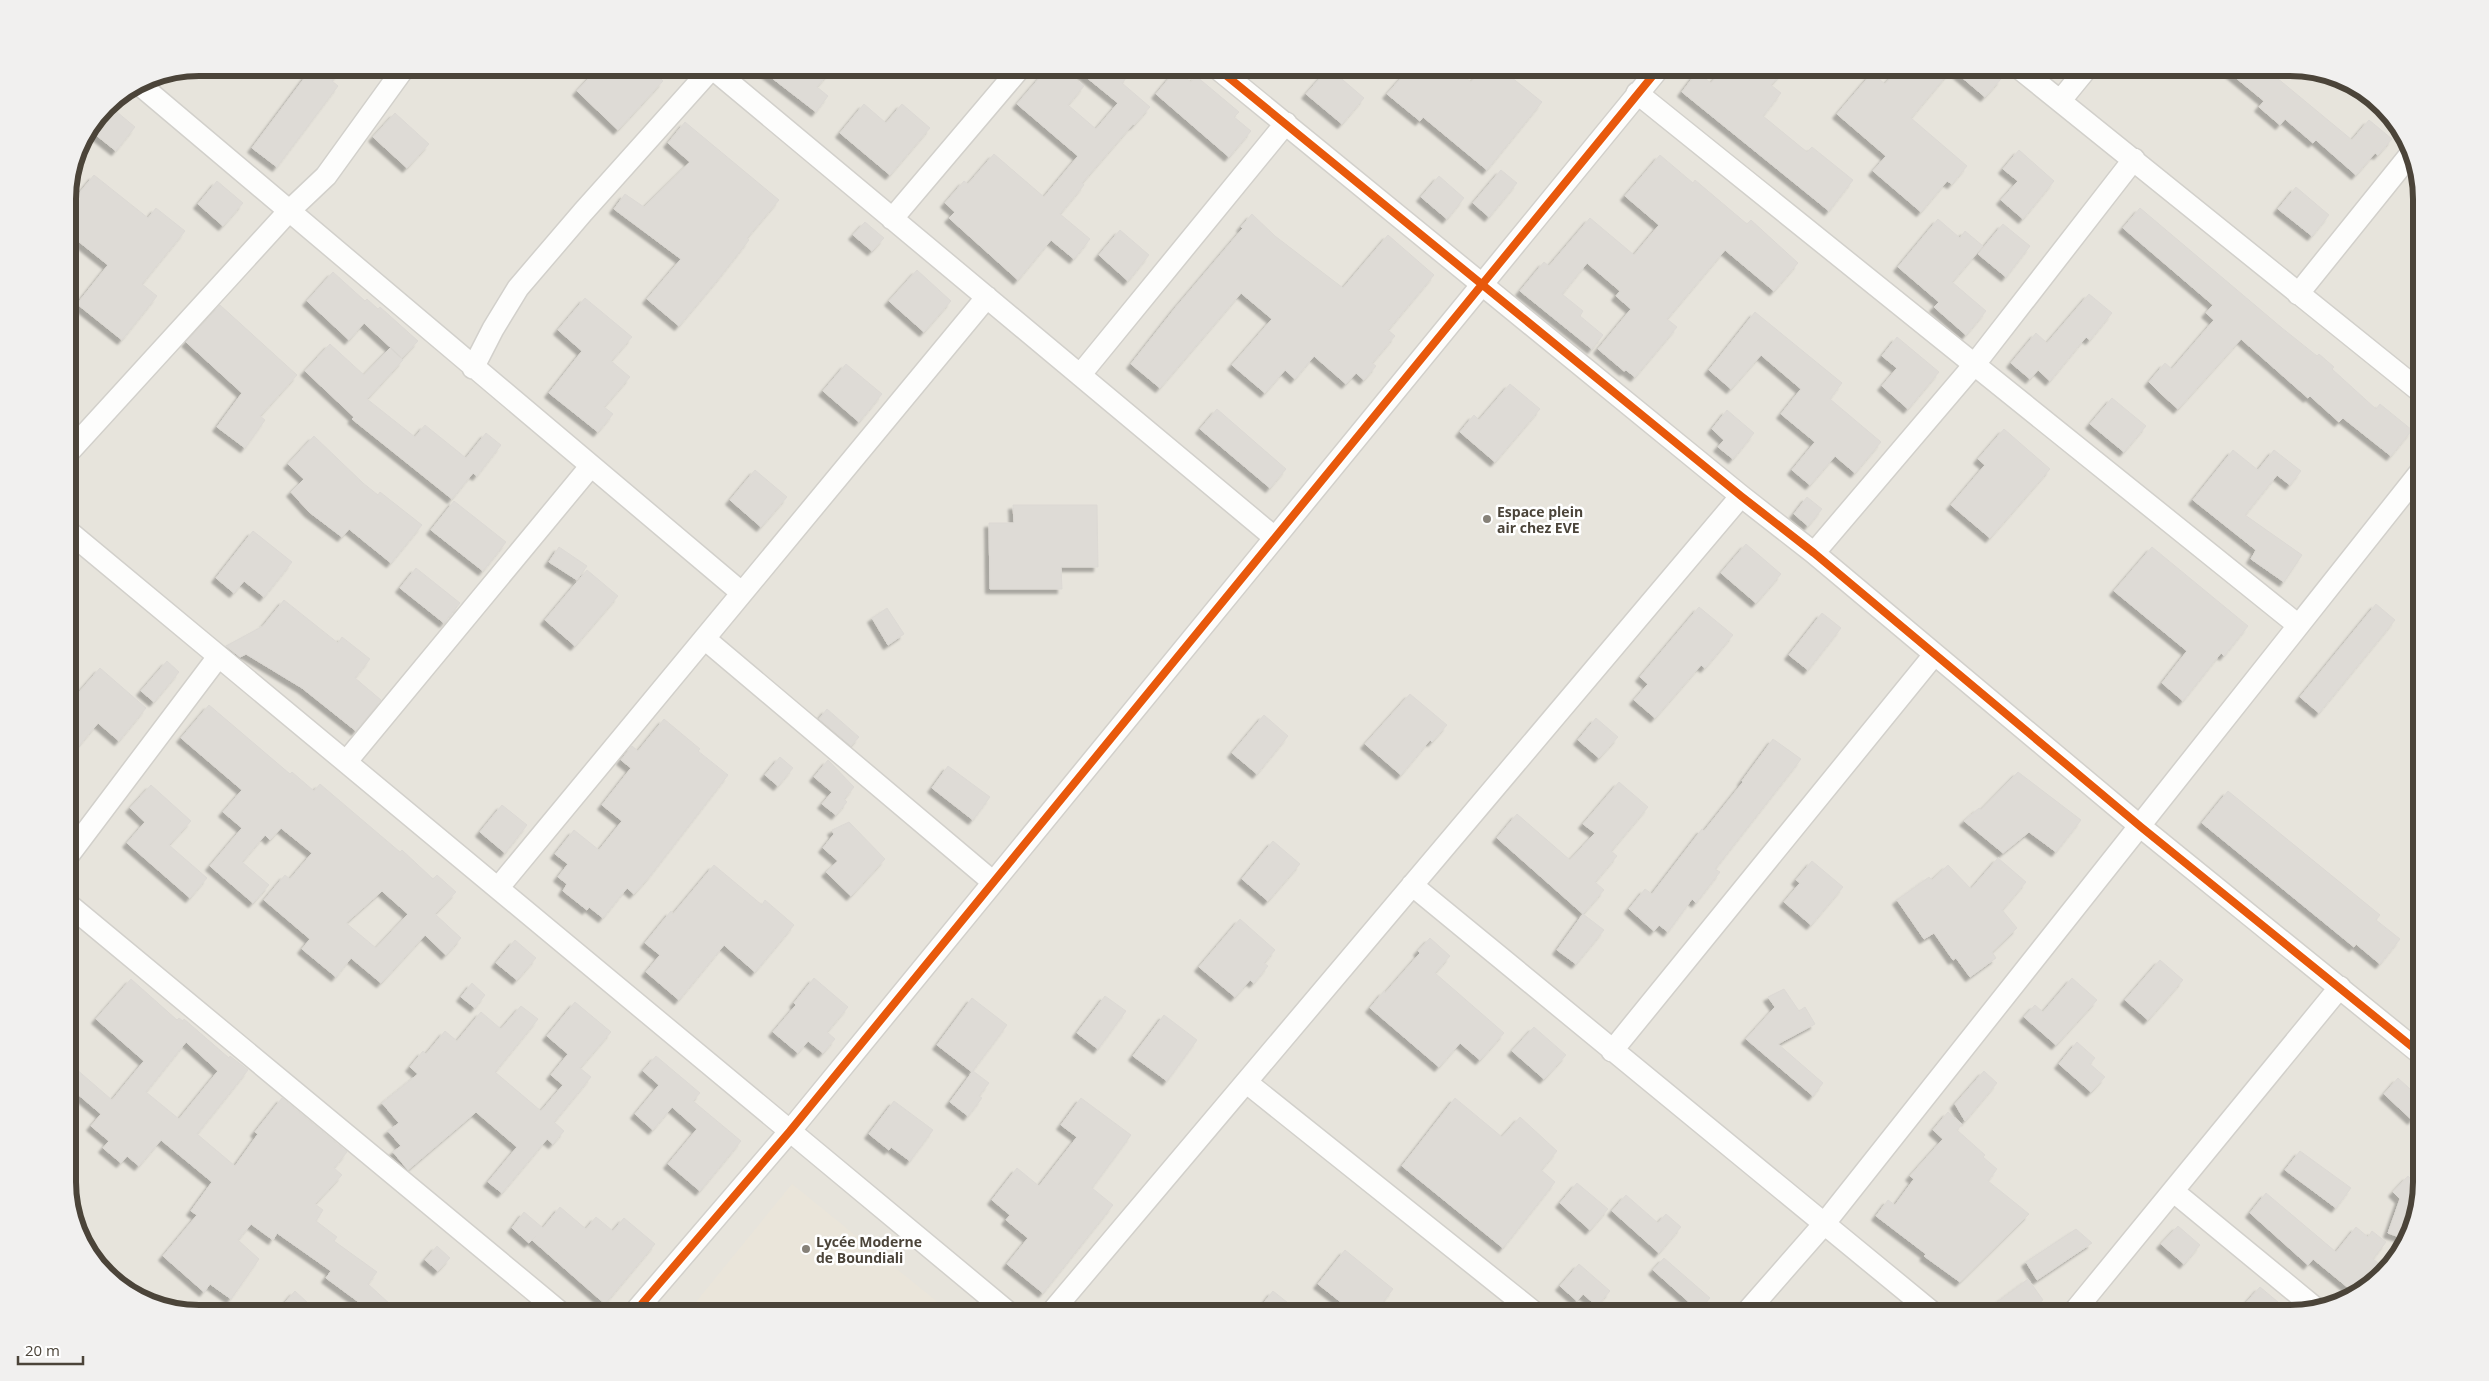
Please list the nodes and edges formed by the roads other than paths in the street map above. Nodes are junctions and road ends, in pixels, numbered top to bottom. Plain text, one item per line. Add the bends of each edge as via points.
1 (398, 76) edge
2 (705, 76) edge
3 (722, 76) edge
4 (1013, 76) edge
5 (1227, 76) edge
6 (1652, 76) edge
7 (2029, 76) edge
8 (2080, 76) edge
9 (145, 89) edge
10 (1637, 94) junction
11 (2060, 101) junction
12 (1286, 123) junction
13 (2134, 159) junction
14 (2406, 160) edge
15 (288, 212) junction
16 (892, 219) junction
17 (1482, 283) junction
18 (2298, 294) junction
19 (987, 297) junction
20 (1974, 365) junction
21 (473, 368) junction
22 (1080, 375) junction
23 (2412, 385) edge
24 (77, 443) edge
25 (590, 466) junction
26 (2412, 482) edge
27 (1741, 496) junction
28 (1274, 538) junction
29 (77, 539) edge
30 (1814, 553) junction
31 (742, 593) junction
32 (2298, 625) junction
33 (705, 638) junction
34 (1934, 654) junction
35 (218, 657) junction
36 (346, 762) junction
37 (2141, 827) junction
38 (77, 844) edge
39 (993, 882) junction
40 (1412, 885) junction
41 (498, 888) junction
42 (77, 911) edge
43 (2340, 987) junction
44 (2413, 1047) edge
45 (1612, 1051) junction
46 (1246, 1082) junction
47 (790, 1131) junction
48 (2173, 1191) junction
49 (1824, 1224) junction
50 (2310, 1303) edge
51 (550, 1305) edge
52 (642, 1305) edge
53 (998, 1305) edge
54 (1059, 1305) edge
55 (1524, 1305) edge
56 (1754, 1305) edge
57 (1922, 1305) edge
58 (2080, 1305) edge

1 - 15 street via 326,176
2 - 21 street via 518,288
3 - 16 street
4 - 16 street
5 - 12 street
6 - 10 street
7 - 11 street
8 - 11 street
9 - 15 street
10 - 17 street
10 - 20 street
11 - 13 street
12 - 17 street
12 - 22 street
13 - 18 street
13 - 20 street
14 - 18 street
15 - 21 street
15 - 24 street
16 - 19 street
17 - 27 street
17 - 28 street
18 - 23 street
19 - 22 street
19 - 31 street
20 - 30 street
20 - 32 street
21 - 25 street
22 - 28 street
25 - 31 street
25 - 36 street
26 - 32 street
27 - 30 street
27 - 40 street
28 - 39 street
29 - 35 street
30 - 34 street
31 - 33 street
32 - 37 street
33 - 39 street
33 - 41 street
34 - 37 street
34 - 45 street
35 - 36 street
35 - 38 street
36 - 41 street
37 - 43 street
37 - 49 street
39 - 47 street
40 - 45 street
40 - 46 street
41 - 47 street
42 - 51 street
43 - 44 street
43 - 48 street
45 - 49 street
46 - 54 street
46 - 55 street
47 - 52 street
47 - 53 street
48 - 50 street
48 - 58 street
49 - 56 street
49 - 57 street

